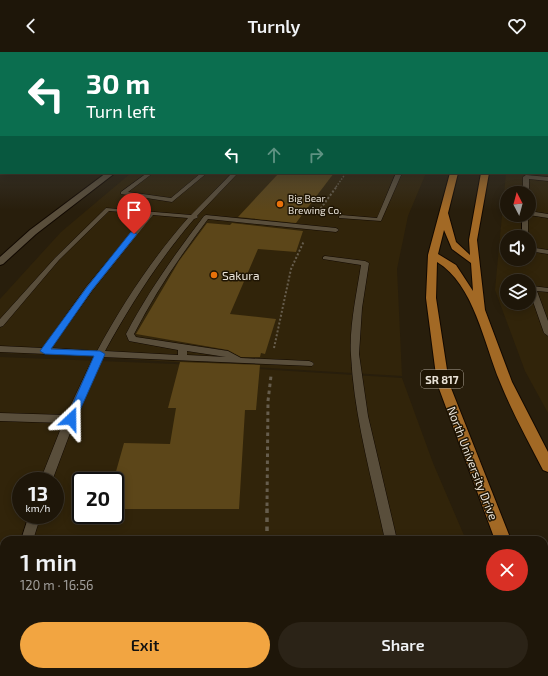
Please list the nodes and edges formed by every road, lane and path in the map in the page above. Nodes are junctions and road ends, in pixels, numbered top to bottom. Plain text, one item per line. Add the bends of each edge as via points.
1 (110, 174) edge
2 (149, 174) edge
3 (203, 174) edge
4 (234, 174) edge
5 (345, 174) edge
6 (399, 174) edge
7 (454, 174) edge
8 (485, 174) edge
9 (548, 179) edge
10 (526, 186) edge
11 (444, 209) junction
12 (150, 214) junction
13 (536, 214) edge
14 (548, 216) edge
15 (190, 217) junction
16 (206, 217) junction
17 (341, 217) dead end
18 (310, 227) junction
19 (336, 230) dead end
20 (536, 250) edge
21 (548, 252) edge
22 (433, 255) junction
23 (325, 258) dead end
24 (0, 262) edge
25 (475, 262) junction
26 (548, 290) edge
27 (480, 310) junction
28 (0, 324) edge
29 (548, 333) edge
30 (183, 348) junction
31 (0, 349) edge
32 (273, 350) dead end
33 (45, 351) junction
34 (100, 354) junction
35 (182, 358) junction
36 (239, 361) junction
37 (309, 364) dead end
38 (271, 373) dead end
39 (0, 417) edge
40 (71, 419) junction
41 (548, 466) edge
42 (50, 472) edge
43 (32, 524) edge
44 (27, 536) edge
45 (267, 536) edge
46 (390, 536) edge
47 (501, 536) edge

1 - 24 street via 33,232
2 - 3 lane via 123,193 172,200
4 - 15 lane
5 - 18 path via 320,207
6 - 17 lane via 379,220
7 - 11 main road, North University Drive / SR 817
8 - 25 main road via 473,240
9 - 10 lane via 526,177
11 - 22 main road, North University Drive / SR 817
11 - 25 main road via 451,243 460,253
12 - 15 lane
12 - 28 lane via 108,209 52,265
12 - 33 lane via 94,283
13 - 14 lane
15 - 16 lane
15 - 34 lane via 146,273
16 - 18 lane
16 - 30 lane via 148,300 130,334 132,339 139,341
18 - 19 lane
18 - 32 path via 291,269
20 - 21 lane
22 - 27 main road via 453,267
22 - 47 main road, North University Drive / SR 817 via 431,298 443,383
23 - 46 lane via 365,263 358,308 355,354 363,416
25 - 27 main road
26 - 29 lane via 532,288
27 - 41 main road via 506,382
30 - 35 lane
30 - 36 lane via 228,354
31 - 33 lane
33 - 34 lane
34 - 35 lane
34 - 40 lane
35 - 36 lane
36 - 37 lane
38 - 45 path via 268,401
39 - 40 lane
40 - 42 lane
43 - 44 lane

